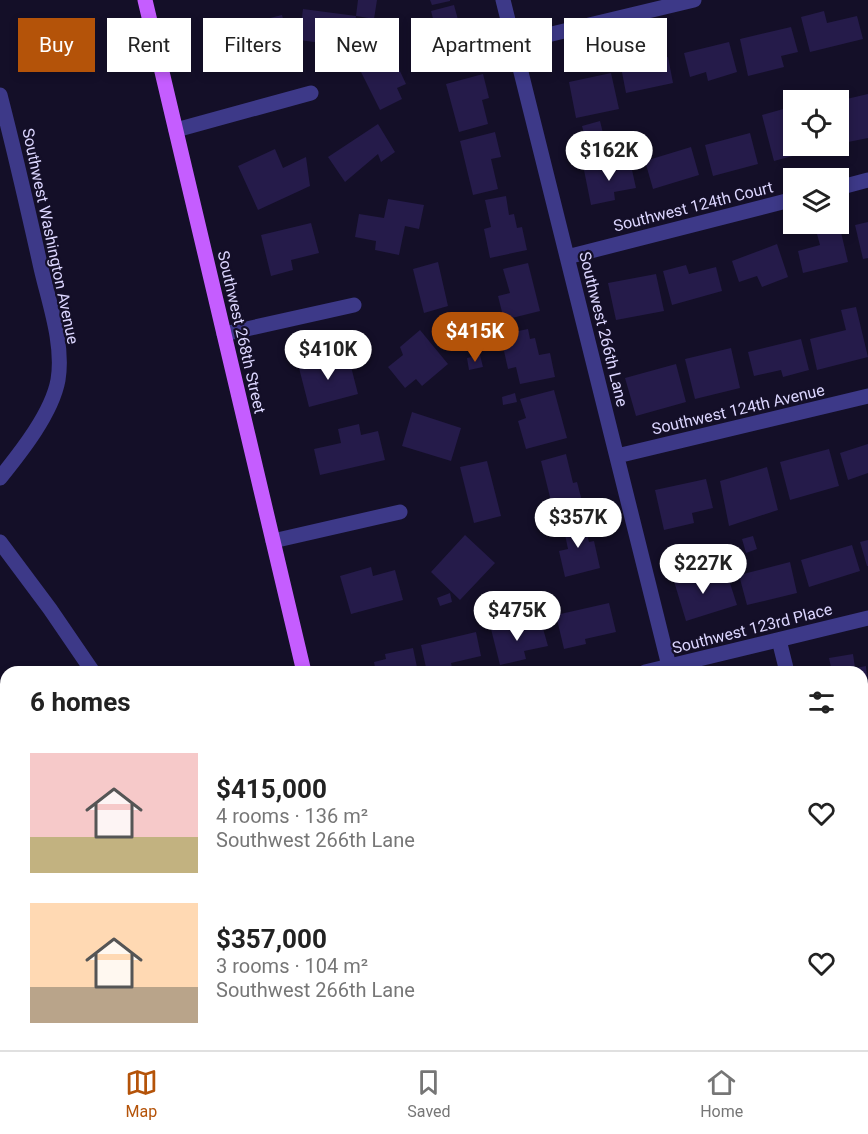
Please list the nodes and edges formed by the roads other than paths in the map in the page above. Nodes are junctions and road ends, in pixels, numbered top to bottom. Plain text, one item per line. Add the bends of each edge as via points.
1 (145, 0) edge
2 (503, 0) edge
3 (694, 0) edge
4 (508, 18) edge
5 (552, 34) edge
6 (521, 72) edge
7 (311, 93) dead end
8 (0, 95) edge
9 (176, 130) junction
10 (868, 180) edge
11 (849, 185) edge
12 (783, 202) edge
13 (567, 256) junction
14 (354, 304) dead end
15 (224, 334) junction
16 (868, 396) edge
17 (617, 456) junction
18 (0, 478) edge
19 (400, 512) dead end
20 (273, 541) junction
21 (0, 542) edge
22 (868, 618) edge
23 (779, 639) junction
24 (89, 666) edge
25 (303, 666) edge
26 (669, 666) joint
27 (786, 666) edge

1 - 9 main road, Southwest 268th Street
2 - 4 street, Southwest 266th Lane
3 - 5 street
6 - 13 street, Southwest 266th Lane
7 - 9 street
8 - 18 street, Southwest Washington Avenue via 54,322 59,363 52,398
9 - 15 main road, Southwest 268th Street
10 - 11 street
12 - 13 street, Southwest 124th Court
13 - 17 street, Southwest 266th Lane
14 - 15 street
15 - 20 main road, Southwest 268th Street
16 - 17 street, Southwest 124th Avenue
17 - 26 street, Southwest 266th Lane
19 - 20 street
20 - 25 main road, Southwest 268th Street
21 - 24 street
22 - 23 street, Southwest 123rd Place
23 - 26 street, Southwest 123rd Place
23 - 27 street

